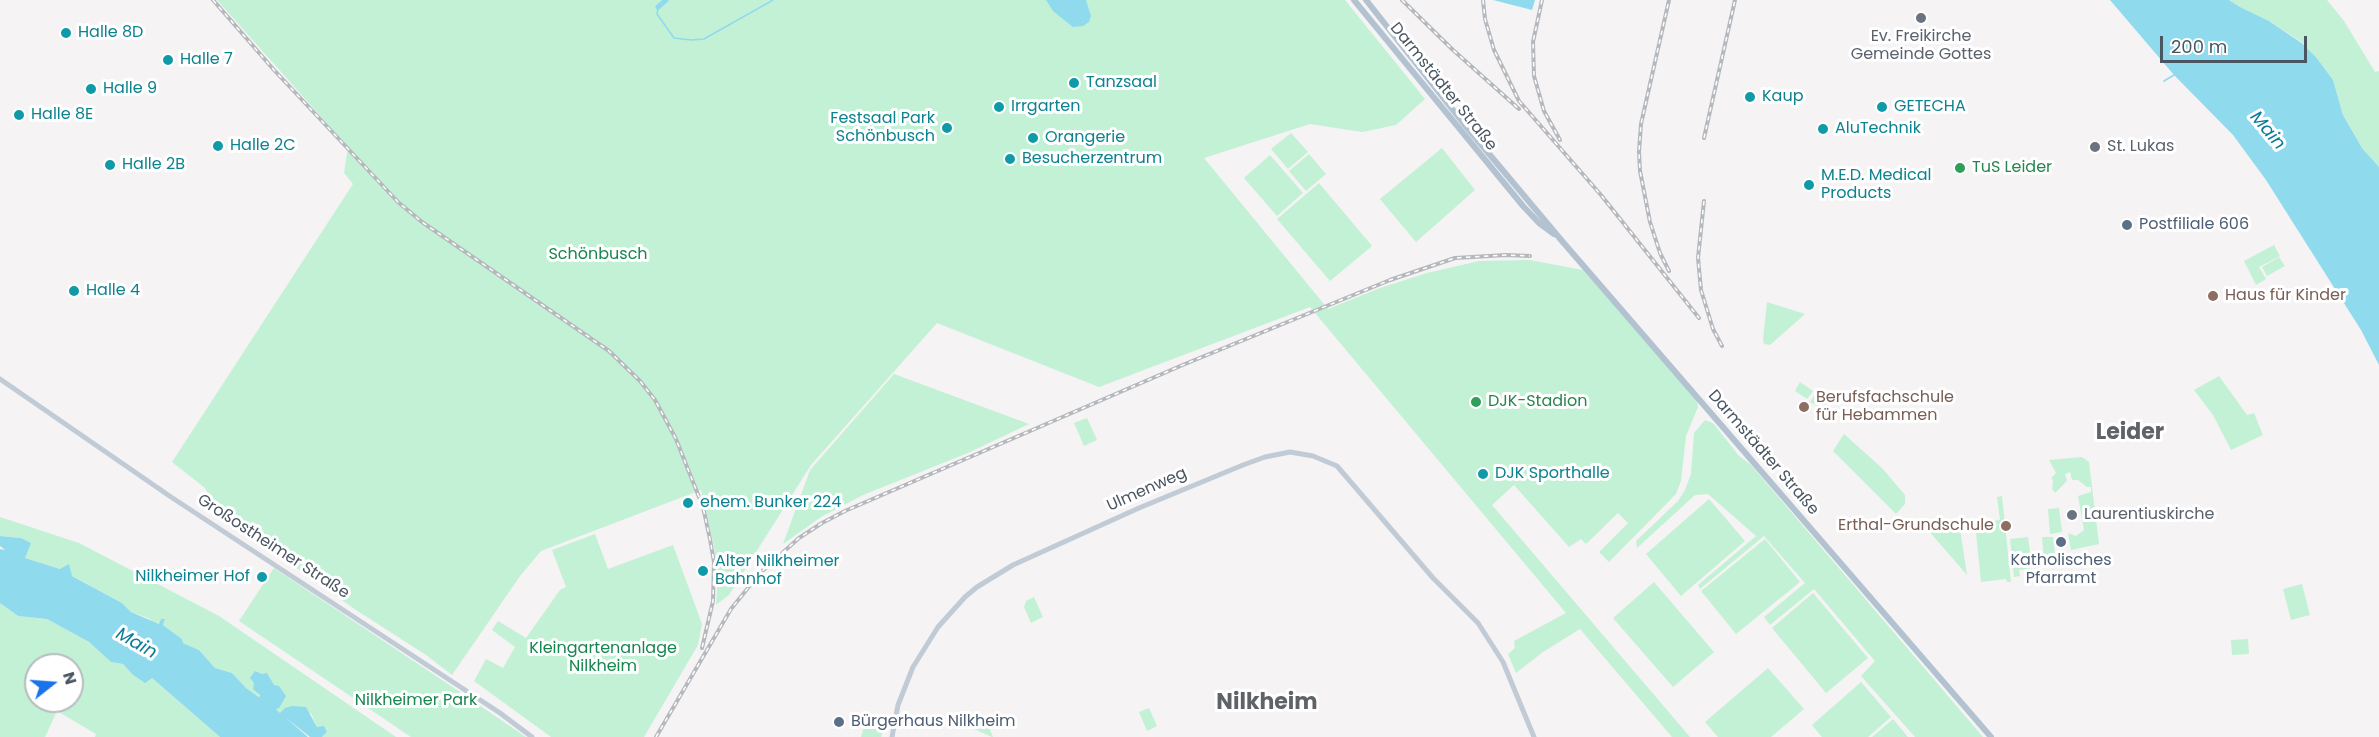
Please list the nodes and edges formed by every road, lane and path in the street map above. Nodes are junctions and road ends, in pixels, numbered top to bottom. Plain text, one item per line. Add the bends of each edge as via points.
1 (1354, 0) edge
2 (1366, 0) edge
3 (1562, 241) junction
4 (0, 379) edge
5 (532, 737) edge
6 (892, 737) edge
7 (1534, 737) edge
8 (1991, 737) edge

1 - 3 main road, Darmstädter Straße via 1523,206
2 - 3 main road, Darmstädter Straße
3 - 8 main road, Darmstädter Straße
4 - 5 street, Großostheimer Straße
6 - 7 street, Ulmenweg via 898,705 913,666 938,627 977,587 1083,533 1198,483 1264,457 1299,453 1337,466 1478,623 1496,649

